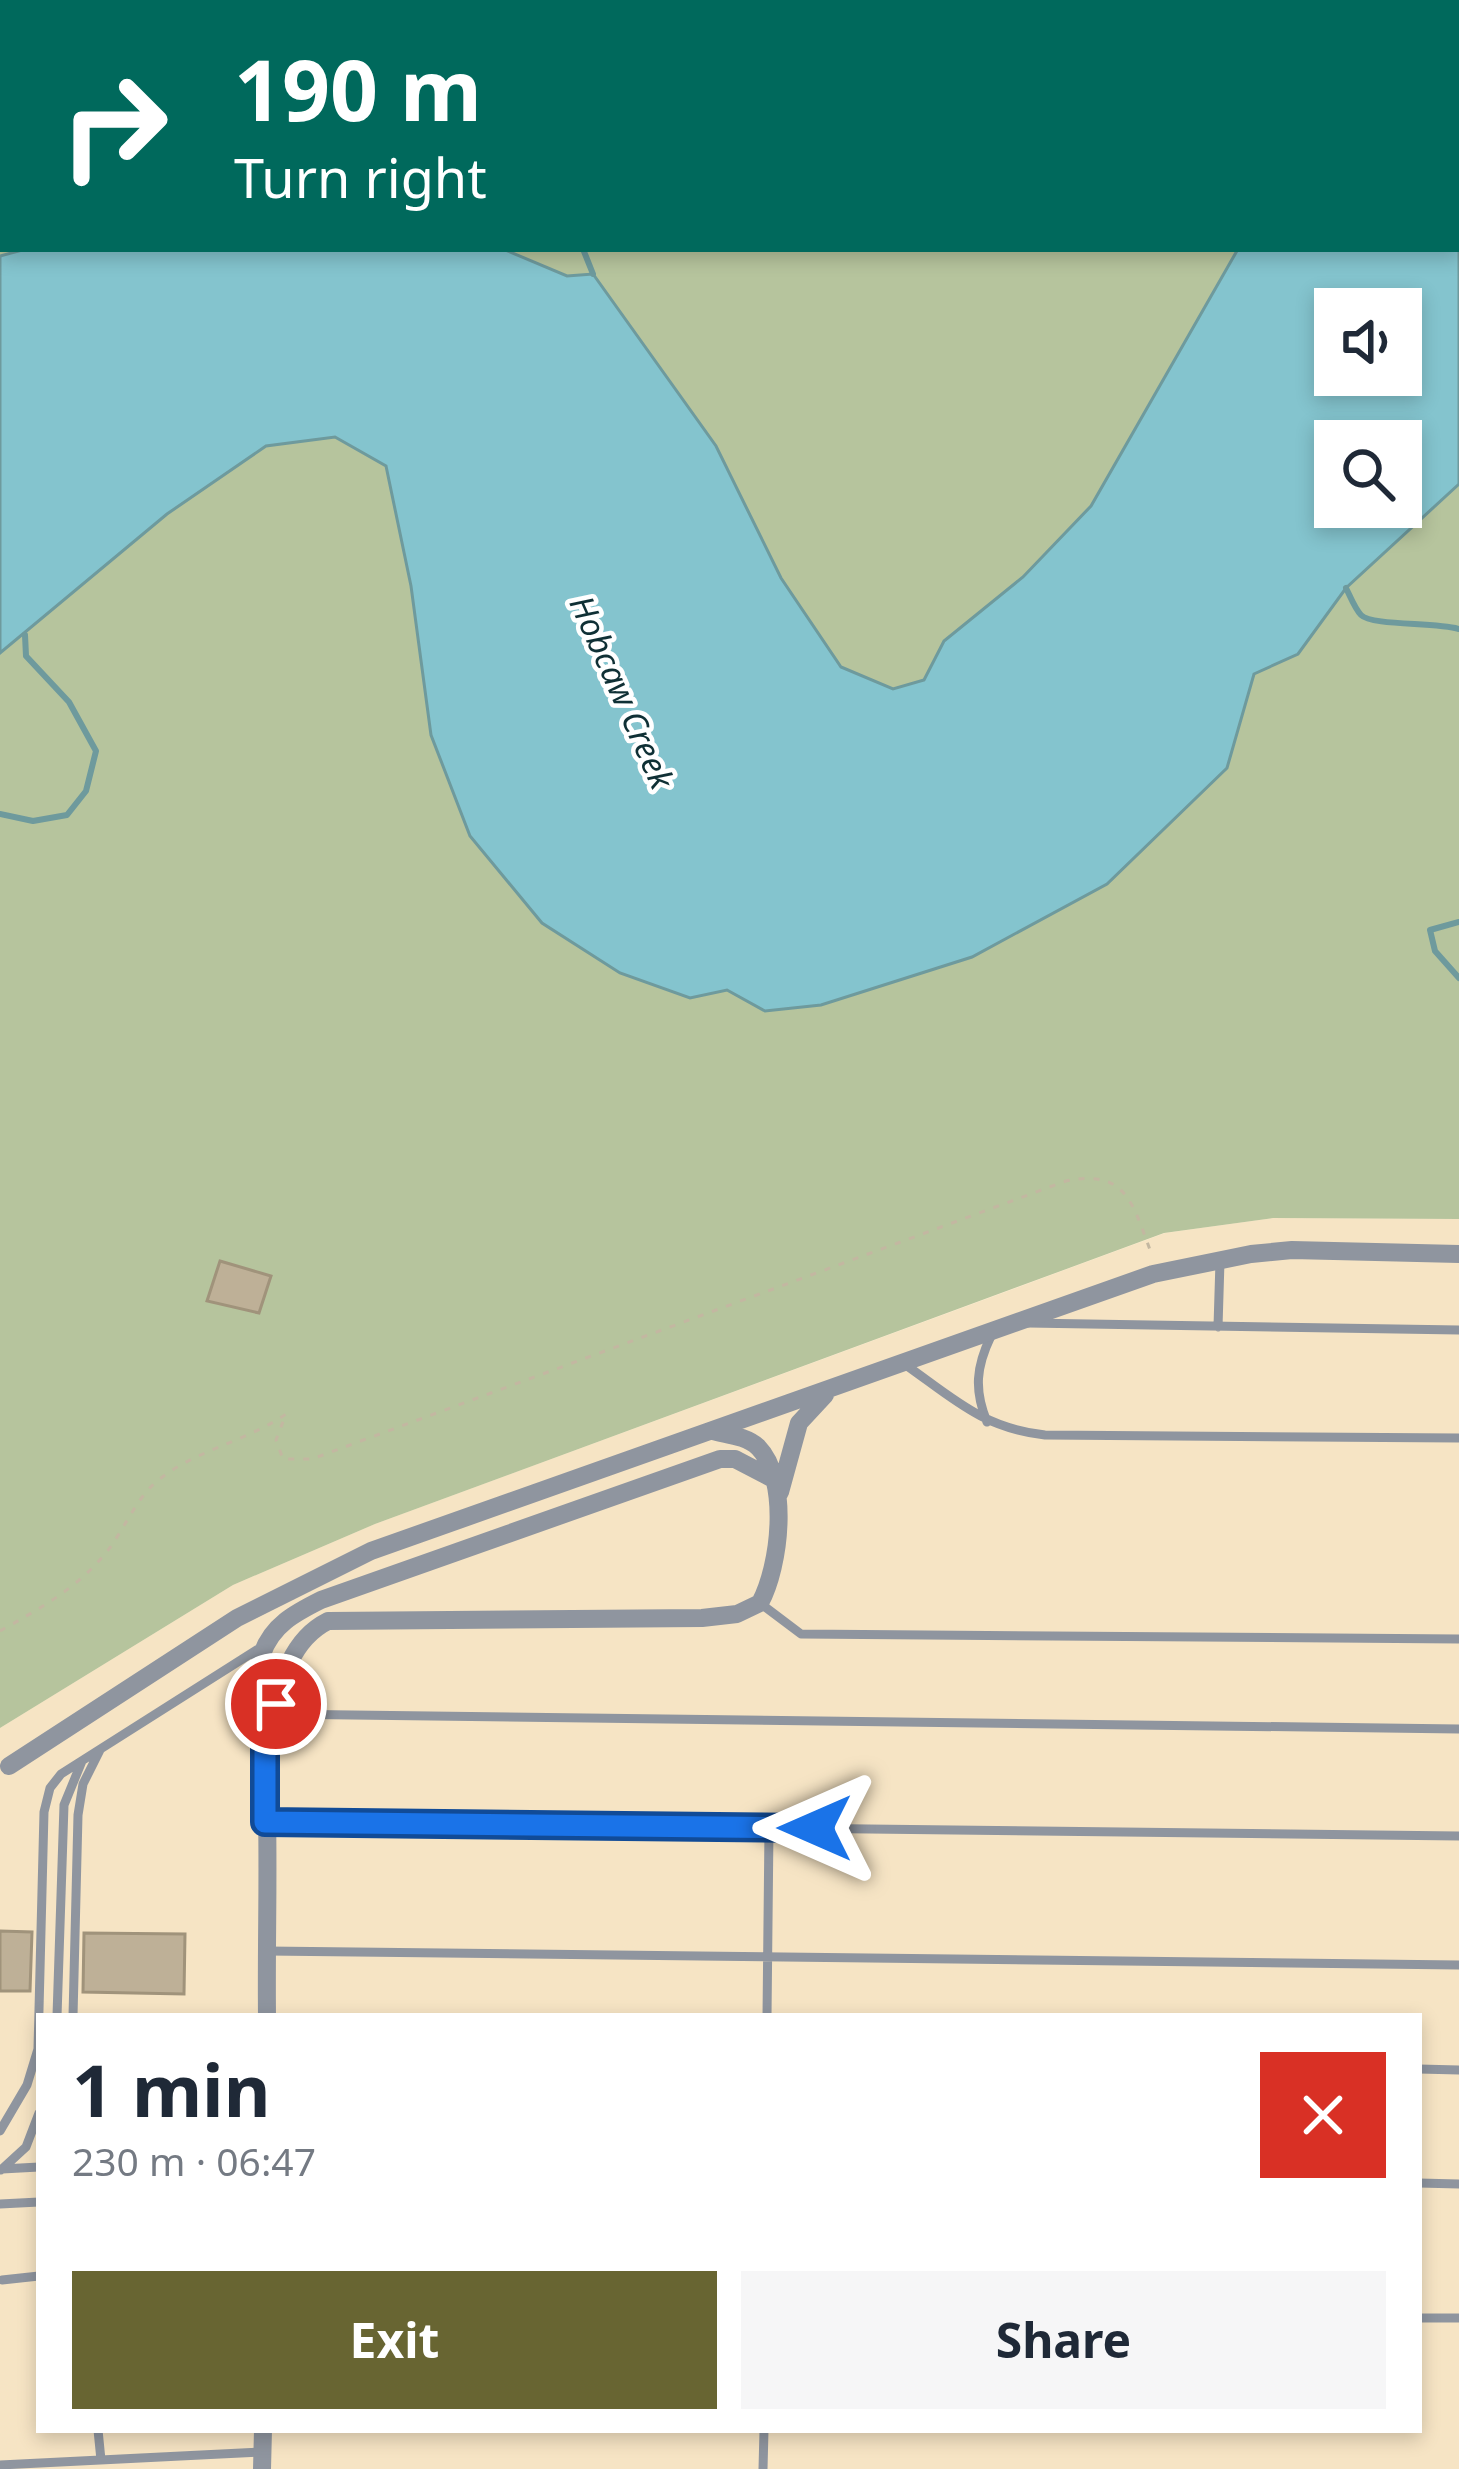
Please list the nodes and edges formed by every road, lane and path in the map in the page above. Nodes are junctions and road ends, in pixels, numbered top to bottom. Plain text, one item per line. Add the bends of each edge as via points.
1 (1459, 1254) edge
2 (1220, 1261) junction
3 (1160, 1273) junction
4 (1017, 1323) junction
5 (1218, 1328) junction
6 (1459, 1330) edge
7 (993, 1331) junction
8 (902, 1363) junction
9 (833, 1388) junction
10 (987, 1422) junction
11 (711, 1431) junction
12 (1459, 1438) edge
13 (777, 1481) junction
14 (776, 1509) junction
15 (760, 1603) junction
16 (0, 1631) edge
17 (1459, 1639) edge
18 (268, 1643) junction
19 (273, 1714) junction
20 (1459, 1729) edge
21 (265, 1745) junction
22 (100, 1750) junction
23 (82, 1761) junction
24 (3, 1772) edge
25 (265, 1822) junction
26 (769, 1828) junction
27 (1459, 1836) edge
28 (267, 1951) junction
29 (768, 1957) junction
30 (1459, 1965) edge
31 (39, 2013) edge
32 (57, 2013) edge
33 (73, 2013) edge
34 (267, 2013) edge
35 (767, 2013) edge
36 (36, 2057) edge
37 (1422, 2069) edge
38 (1459, 2070) edge
39 (36, 2121) edge
40 (0, 2131) edge
41 (36, 2167) edge
42 (1, 2170) edge
43 (1422, 2183) edge
44 (1459, 2184) edge
45 (36, 2202) edge
46 (0, 2204) edge
47 (36, 2276) edge
48 (2, 2280) edge
49 (1422, 2318) edge
50 (1459, 2318) edge
51 (98, 2433) edge
52 (764, 2433) edge
53 (100, 2460) junction
54 (262, 2460) edge
55 (0, 2465) edge
56 (764, 2469) edge

1 - 2 street via 1292,1250
2 - 3 street
2 - 5 lane
3 - 4 street
3 - 16 path via 1132,1204 1113,1180 1092,1176 312,1459 283,1459 276,1440 286,1414 157,1480 106,1554 66,1594
4 - 5 lane
4 - 7 street
5 - 6 lane
7 - 8 street
7 - 10 lane via 978,1368
8 - 9 street
8 - 10 lane
9 - 11 street
9 - 14 street via 799,1423
10 - 12 lane via 1045,1436
11 - 13 street via 756,1446
11 - 24 street via 371,1551 237,1618
13 - 14 street
13 - 18 street via 720,1459 321,1600 292,1614
14 - 15 street via 776,1568
15 - 17 lane via 801,1634
15 - 19 street via 701,1618 328,1622 306,1632
18 - 21 street via 258,1687
18 - 22 lane
19 - 20 lane
19 - 21 street
21 - 25 street
22 - 23 lane
22 - 33 lane via 78,1816
23 - 31 lane via 50,1788 44,1812
23 - 32 lane via 64,1805
25 - 26 lane
25 - 28 street
26 - 27 lane
26 - 29 lane
28 - 29 lane
28 - 34 street
29 - 30 lane
29 - 35 lane
36 - 40 lane
37 - 38 lane
39 - 42 lane via 26,2147
41 - 42 lane
43 - 44 lane
45 - 46 lane
47 - 48 lane
49 - 50 lane
51 - 53 lane
52 - 56 lane
53 - 54 lane
53 - 55 lane

